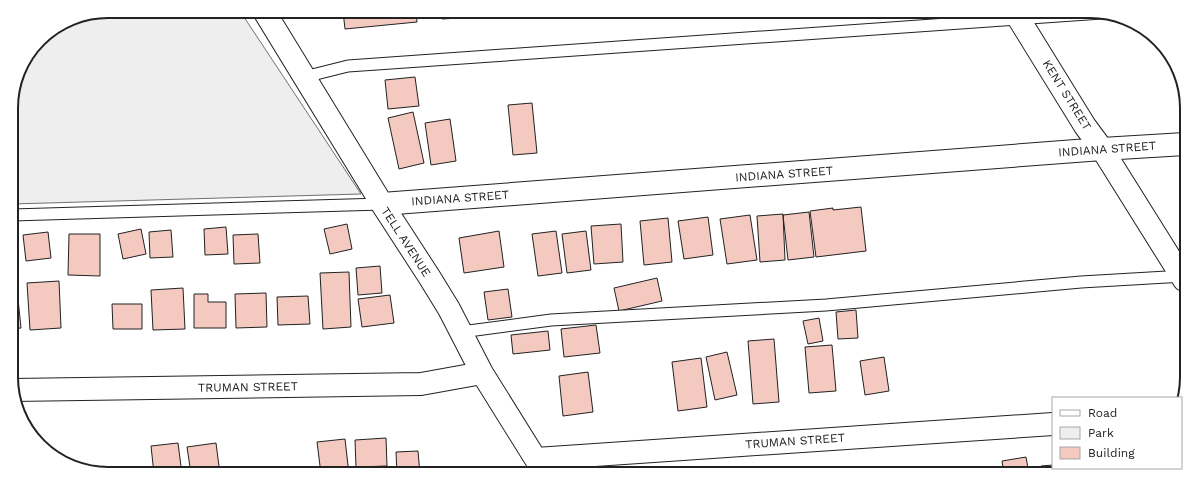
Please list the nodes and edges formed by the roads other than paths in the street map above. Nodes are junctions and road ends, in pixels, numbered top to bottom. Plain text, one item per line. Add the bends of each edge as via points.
1 (268, 18) edge
2 (978, 18) edge
3 (1019, 18) edge
4 (304, 76) junction
5 (1180, 144) edge
6 (1102, 149) junction
7 (382, 204) junction
8 (18, 215) edge
9 (1180, 273) edge
10 (1180, 278) edge
11 (461, 332) junction
12 (482, 373) junction
13 (19, 390) edge
14 (1052, 424) edge
15 (541, 466) edge

1 - 4 street, TELL AVENUE
2 - 4 lane via 348,66
3 - 6 street, KENT STREET via 1085,126
4 - 7 street, TELL AVENUE
5 - 6 street, INDIANA STREET
6 - 7 street, INDIANA STREET
6 - 9 street, KENT STREET
7 - 8 lane
7 - 11 street, TELL AVENUE
10 - 11 lane via 1081,282 826,305 551,320
11 - 12 street, TELL AVENUE
12 - 13 street, TRUMAN STREET via 422,384
12 - 15 street, TELL AVENUE
14 - 15 street, TRUMAN STREET

